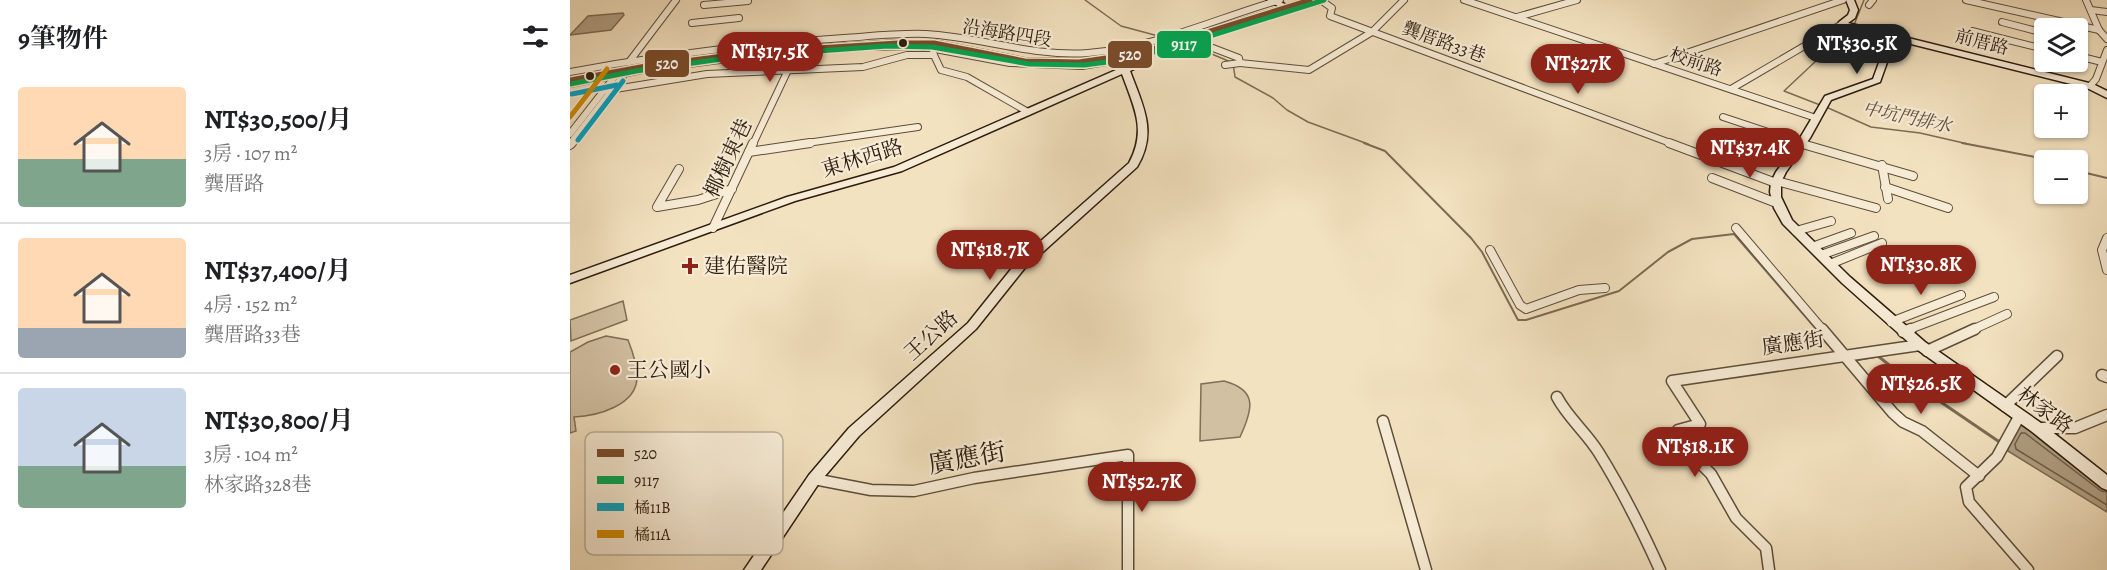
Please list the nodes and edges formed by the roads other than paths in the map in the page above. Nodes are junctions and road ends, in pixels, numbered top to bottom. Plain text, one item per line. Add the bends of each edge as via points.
1 (676, 0) edge
2 (1300, 0) edge
3 (1310, 0) edge
4 (1323, 0) edge
5 (1404, 0) edge
6 (1464, 0) edge
7 (1577, 0) edge
8 (1843, 0) edge
9 (1851, 0) edge
10 (1966, 0) edge
11 (2086, 0) edge
12 (748, 1) edge
13 (1280, 4) edge
14 (704, 5) dead end
15 (2091, 10) junction
16 (2107, 12) edge
17 (739, 18) dead end
18 (1516, 18) junction
19 (2002, 22) dead end
20 (692, 23) dead end
21 (1842, 24) junction
22 (2034, 30) edge
23 (2099, 30) junction
24 (1972, 31) dead end
25 (1372, 32) junction
26 (1892, 37) junction
27 (2106, 37) edge
28 (1177, 39) junction
29 (926, 40) junction
30 (2034, 46) edge
31 (1138, 51) junction
32 (2107, 53) edge
33 (934, 55) junction
34 (2088, 58) edge
35 (2102, 62) junction
36 (1240, 63) junction
37 (1654, 64) junction
38 (1227, 65) dead end
39 (624, 68) junction
40 (788, 70) junction
41 (1125, 70) junction
42 (2098, 72) junction
43 (2107, 74) edge
44 (570, 78) edge
45 (2090, 86) junction
46 (613, 89) junction
47 (1731, 89) junction
48 (603, 91) junction
49 (2107, 95) edge
50 (1028, 111) junction
51 (1723, 117) dead end
52 (1816, 118) junction
53 (918, 127) dead end
54 (570, 134) edge
55 (1802, 144) junction
56 (570, 145) edge
57 (749, 152) junction
58 (1882, 165) junction
59 (679, 169) dead end
60 (1912, 176) dead end
61 (1712, 178) dead end
62 (1776, 182) junction
63 (732, 189) junction
64 (1886, 193) junction
65 (1779, 204) junction
66 (1876, 208) dead end
67 (1948, 208) dead end
68 (1938, 210) dead end
69 (1831, 221) dead end
70 (714, 228) junction
71 (1736, 228) dead end
72 (1796, 231) junction
73 (1851, 233) dead end
74 (1874, 236) dead end
75 (2107, 238) edge
76 (1882, 243) dead end
77 (1812, 247) junction
78 (1490, 250) dead end
79 (1821, 255) junction
80 (1830, 264) junction
81 (2107, 270) edge
82 (570, 279) edge
83 (1605, 288) dead end
84 (1961, 295) dead end
85 (1994, 297) dead end
86 (2007, 314) dead end
87 (1891, 322) junction
88 (1903, 332) junction
89 (1923, 348) junction
90 (1840, 356) junction
91 (2057, 356) dead end
92 (1557, 397) dead end
93 (2005, 406) junction
94 (2107, 415) edge
95 (2019, 417) junction
96 (1383, 421) dead end
97 (2036, 427) junction
98 (1979, 476) junction
99 (814, 479) junction
100 (2107, 484) edge
101 (783, 524) edge
102 (762, 555) edge
103 (752, 570) edge
104 (1128, 570) edge
105 (1426, 570) edge
106 (1660, 570) edge
107 (1768, 570) edge
108 (2028, 570) edge

1 - 39 street
2 - 13 main road, 沿海路四段
3 - 13 main road, 沿海路四段
4 - 13 street, 沿海路四段
4 - 25 street, 龔厝路33巷 via 1332,8 1330,16
5 - 25 street
6 - 18 street, 校前路
7 - 18 street
8 - 37 street
9 - 21 street via 1852,16
10 - 23 street
11 - 15 street
12 - 14 street
13 - 28 main road, 沿海路四段
15 - 16 street
15 - 23 street
17 - 20 street
18 - 37 street, 校前路
19 - 22 street
21 - 26 street, 前厝路
21 - 47 street
23 - 27 street
24 - 30 street
25 - 36 street via 1309,70
25 - 62 street, 龔厝路33巷
26 - 45 street, 前厝路
26 - 52 street via 1877,80 1831,96
28 - 31 main road
28 - 31 street, 沿海路四段
28 - 36 street via 1239,58
29 - 31 main road, 沿海路四段 via 1060,58
29 - 31 main road, 沿海路四段 via 1011,59 1045,62 1079,62
29 - 33 street
29 - 39 main road, 沿海路四段 via 755,51
31 - 41 street, 東林西路 via 1135,65
32 - 35 street
33 - 40 street via 907,55 863,67
33 - 50 street via 941,70 967,77
34 - 35 street
35 - 42 street
36 - 38 street
37 - 47 street, 校前路
39 - 44 main road, 沿海路四段
39 - 44 street
39 - 46 street
39 - 48 street
40 - 46 street via 707,74
40 - 57 street, 椰樹東巷
41 - 50 street, 東林西路
41 - 99 street, 王公路 via 1145,133 1133,165 1020,267 972,326 854,432
42 - 43 street
42 - 45 street
45 - 49 street, 前厝路
46 - 48 street
46 - 56 street
47 - 52 street, 校前路
48 - 54 street
50 - 70 street, 東林西路 via 898,169 791,199
51 - 55 street
52 - 55 street
53 - 57 street
55 - 58 street
55 - 62 street
57 - 63 street, 椰樹東巷
58 - 60 street
58 - 64 street
59 - 63 street via 657,207
61 - 65 street
62 - 65 street
62 - 66 street, 龔厝路33巷
63 - 70 street, 椰樹東巷
64 - 67 street
64 - 68 street
65 - 72 street, 林家路
69 - 72 street
70 - 82 street, 東林西路
71 - 90 street
72 - 77 street, 林家路
73 - 77 street
74 - 79 street
75 - 81 street via 2101,253
76 - 80 street
77 - 79 street, 林家路
78 - 83 street via 1520,305 1526,309 1579,290
79 - 80 street, 林家路
80 - 87 street, 林家路
84 - 87 street
85 - 88 street
86 - 89 street, 廣應街
87 - 88 street, 林家路
88 - 89 street, 林家路
89 - 90 street, 廣應街
89 - 93 street, 林家路
90 - 98 street via 1893,414 1922,431
90 - 107 street, 廣應街 via 1672,381 1700,424 1678,430 1682,445 1711,474 1736,518 1766,548
91 - 93 street
92 - 106 street via 1566,414 1598,451
93 - 95 street, 林家路
94 - 97 street via 2085,427 2059,431
95 - 97 street, 林家路
95 - 98 street via 2004,445
96 - 105 street
97 - 100 street, 林家路
98 - 108 street via 1966,488 1969,502
99 - 101 street, 王公路
99 - 104 street, 廣應街 via 871,490 914,491 1128,455
102 - 103 street, 王公路

